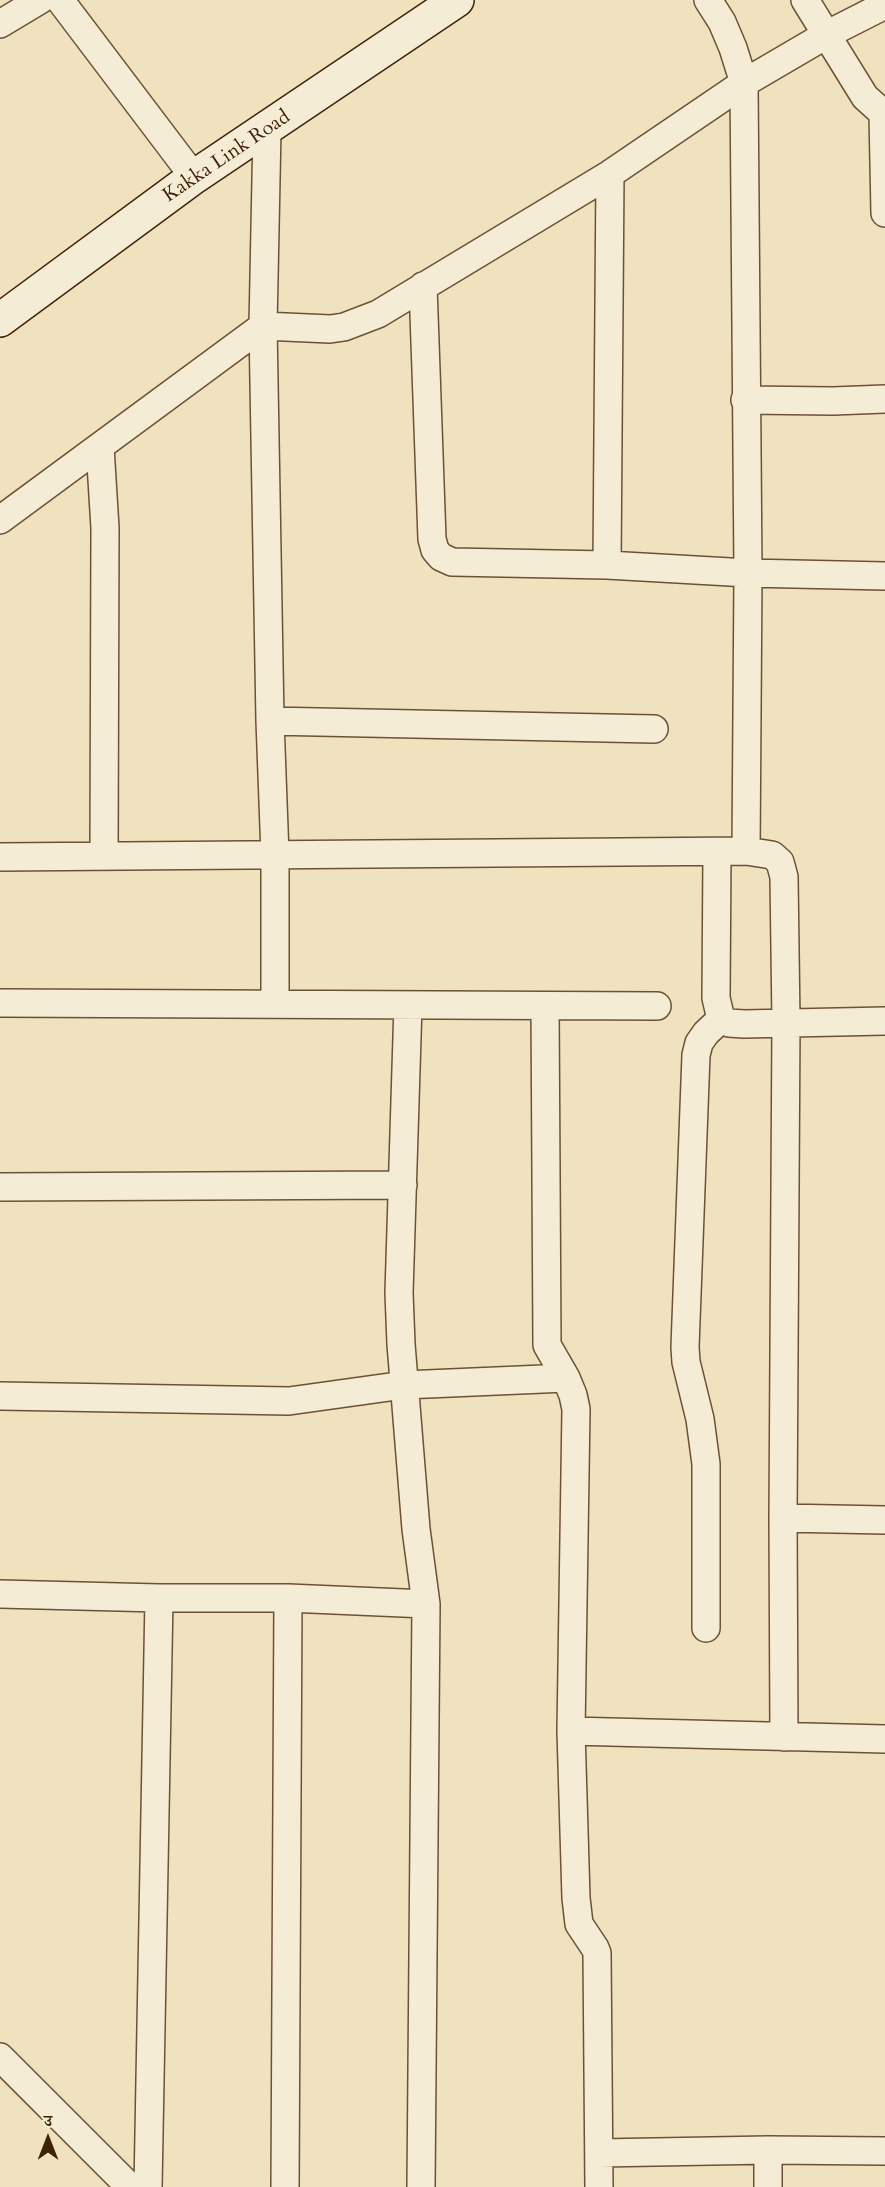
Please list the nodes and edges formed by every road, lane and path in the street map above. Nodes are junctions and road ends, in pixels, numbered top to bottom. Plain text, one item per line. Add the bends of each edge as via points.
1 (40, 0) edge
2 (60, 0) edge
3 (457, 0) edge
4 (708, 0) edge
5 (806, 0) edge
6 (885, 5) edge
7 (0, 24) edge
8 (826, 35) junction
9 (744, 83) junction
10 (884, 115) edge
11 (267, 130) junction
12 (610, 174) junction
13 (194, 177) junction
14 (885, 213) edge
15 (423, 286) junction
16 (0, 320) edge
17 (263, 326) junction
18 (885, 399) edge
19 (745, 400) junction
20 (100, 447) junction
21 (0, 520) edge
22 (607, 566) junction
23 (748, 573) junction
24 (885, 576) edge
25 (270, 721) junction
26 (654, 729) dead end
27 (746, 851) junction
28 (717, 852) junction
29 (275, 855) junction
30 (104, 856) junction
31 (0, 857) edge
32 (0, 1003) edge
33 (274, 1003) junction
34 (408, 1005) junction
35 (545, 1006) junction
36 (657, 1006) dead end
37 (721, 1019) junction
38 (885, 1021) edge
39 (786, 1022) junction
40 (403, 1185) junction
41 (0, 1187) edge
42 (566, 1378) junction
43 (404, 1385) junction
44 (0, 1396) edge
45 (783, 1518) junction
46 (885, 1520) edge
47 (0, 1594) edge
48 (159, 1598) junction
49 (288, 1598) junction
50 (426, 1604) junction
51 (706, 1628) dead end
52 (571, 1731) junction
53 (784, 1737) junction
54 (885, 1739) edge
55 (0, 2057) edge
56 (768, 2150) junction
57 (885, 2151) edge
58 (599, 2153) junction
59 (130, 2187) edge
60 (148, 2187) edge
61 (285, 2187) edge
62 (421, 2187) edge
63 (599, 2187) edge
64 (768, 2187) edge

1 - 7 street
2 - 13 street
3 - 11 street, Kakka Link Road
4 - 9 street via 722,22
5 - 8 street
6 - 8 street
8 - 9 street
8 - 10 street via 865,97
9 - 12 street
9 - 19 street
10 - 14 street
11 - 13 street, Kakka Link Road
11 - 17 street
12 - 15 street
12 - 22 street
13 - 16 street, Kakka Link Road
15 - 17 street via 378,314 344,327
15 - 22 street via 435,550 452,562
17 - 20 street
17 - 25 street
18 - 19 street
19 - 23 street
20 - 21 street
20 - 30 street via 105,528
22 - 23 street
23 - 24 street
23 - 27 street
25 - 26 street
25 - 29 street
27 - 28 street
27 - 39 street via 772,855 783,870
28 - 29 street
28 - 37 street via 716,998
29 - 30 street
29 - 33 street
30 - 31 street
32 - 33 street
33 - 34 street
34 - 35 street
34 - 40 street
35 - 36 street
35 - 42 street via 547,1346
37 - 39 street via 729,1023
37 - 51 street via 699,1043 696,1055 685,1347 706,1464
38 - 39 street
39 - 45 street
40 - 41 street
40 - 43 street via 399,1293
42 - 43 street
42 - 52 street via 576,1409
43 - 44 street via 289,1401
43 - 50 street
45 - 46 street
45 - 53 street
47 - 48 street
48 - 49 street
48 - 60 street
49 - 50 street
49 - 61 street
50 - 62 street
52 - 53 street
52 - 58 street via 577,1917 597,1959
53 - 54 street
55 - 59 street
56 - 57 street
56 - 58 street
56 - 64 street
58 - 63 street

